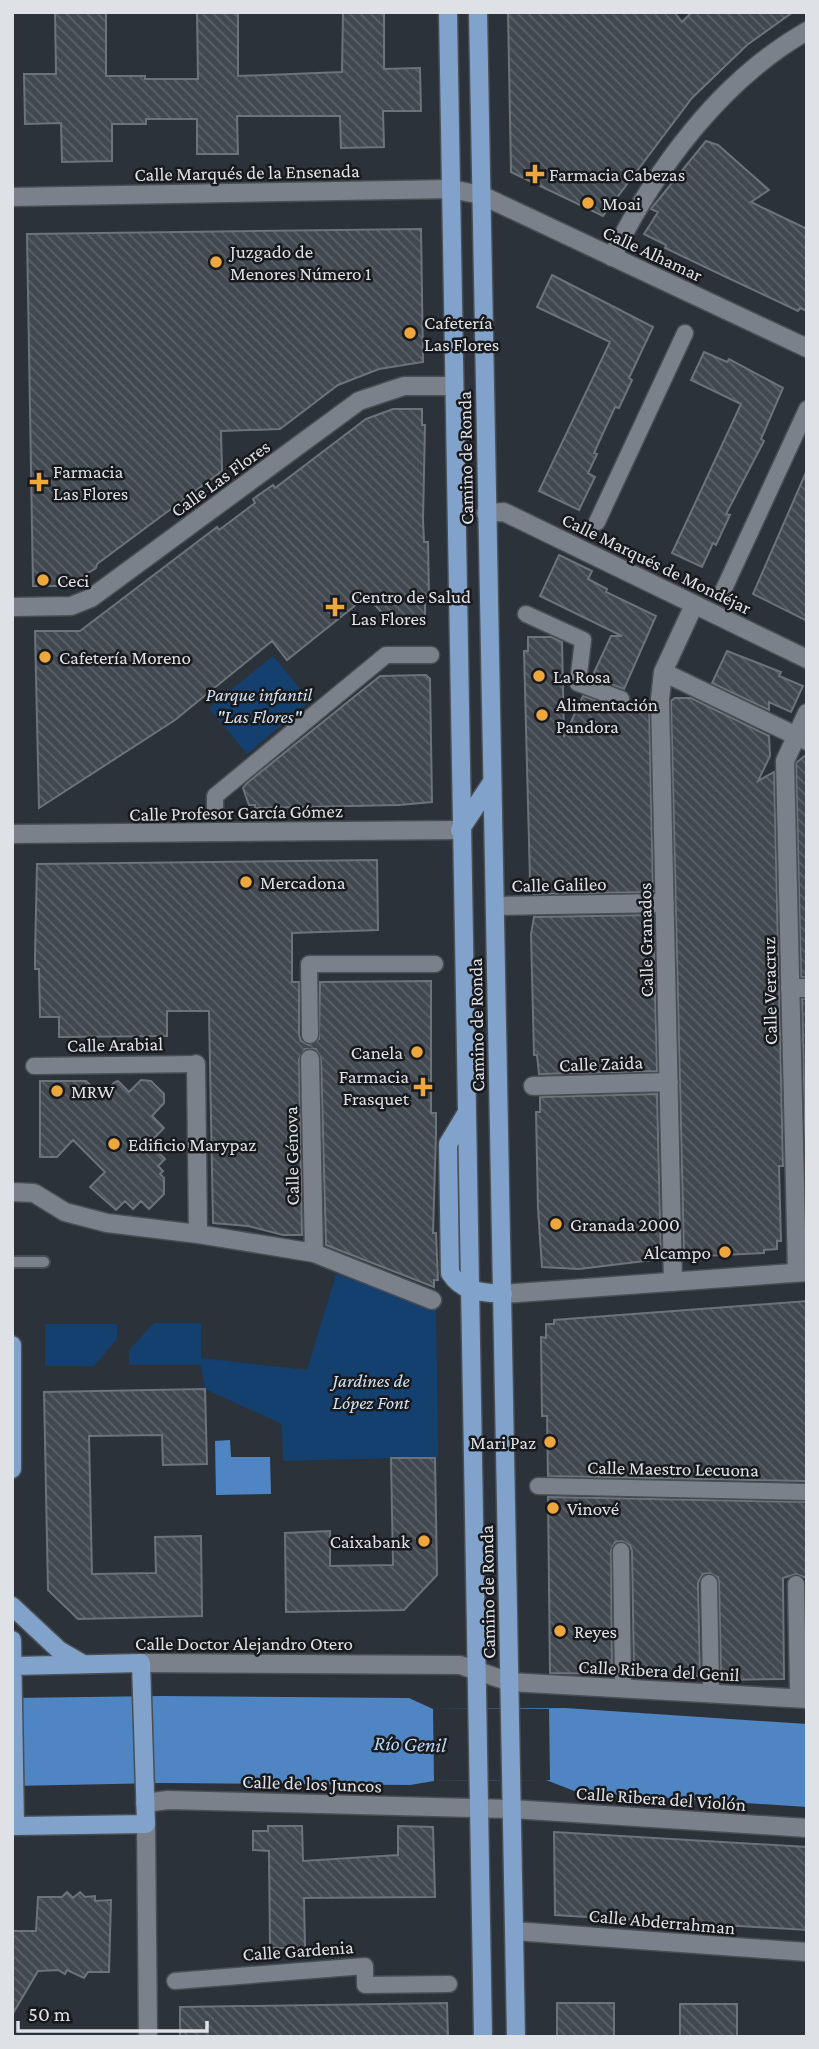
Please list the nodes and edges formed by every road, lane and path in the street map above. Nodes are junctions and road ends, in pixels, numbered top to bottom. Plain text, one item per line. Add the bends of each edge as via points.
1 (448, 12) edge
2 (478, 12) edge
3 (807, 31) edge
4 (450, 188) junction
5 (481, 195) junction
6 (12, 197) edge
7 (612, 257) junction
8 (685, 333) dead end
9 (807, 348) edge
10 (454, 386) junction
11 (807, 409) edge
12 (486, 513) junction
13 (456, 514) junction
14 (597, 522) dead end
15 (723, 591) dead end
16 (694, 605) junction
17 (12, 607) edge
18 (526, 614) dead end
19 (431, 656) dead end
20 (807, 659) edge
21 (663, 672) junction
22 (621, 699) dead end
23 (807, 713) edge
24 (801, 739) edge
25 (492, 782) junction
26 (215, 811) dead end
27 (460, 830) junction
28 (12, 834) edge
29 (665, 903) junction
30 (495, 906) junction
31 (435, 964) dead end
32 (798, 988) edge
33 (310, 1035) dead end
34 (310, 1059) dead end
35 (196, 1064) joint
36 (34, 1066) dead end
37 (669, 1082) junction
38 (533, 1086) dead end
39 (12, 1192) edge
40 (198, 1234) junction
41 (314, 1253) junction
42 (12, 1262) edge
43 (44, 1262) dead end
44 (802, 1272) edge
45 (673, 1282) junction
46 (469, 1291) junction
47 (503, 1294) junction
48 (436, 1300) dead end
49 (12, 1345) edge
50 (12, 1469) edge
51 (538, 1486) dead end
52 (807, 1492) edge
53 (621, 1551) dead end
54 (709, 1583) dead end
55 (796, 1584) dead end
56 (12, 1606) edge
57 (12, 1640) edge
58 (141, 1663) junction
59 (83, 1664) junction
60 (13, 1666) edge
61 (475, 1672) junction
62 (623, 1680) dead end
63 (510, 1682) junction
64 (711, 1684) dead end
65 (802, 1693) edge
66 (14, 1694) edge
67 (14, 1794) edge
68 (145, 1795) junction
69 (479, 1808) junction
70 (512, 1809) junction
71 (146, 1824) junction
72 (13, 1827) edge
73 (807, 1828) edge
74 (514, 1931) junction
75 (807, 1952) edge
76 (175, 1981) dead end
77 (449, 1984) dead end
78 (148, 2037) edge
79 (483, 2037) edge
80 (516, 2037) edge

1 - 4 main road, Camino de Ronda
2 - 5 main road, Camino de Ronda
3 - 7 street via 734,86 690,134 628,225
4 - 5 street, Calle Marqués de la Ensenada
4 - 6 street, Calle Marqués de la Ensenada
4 - 10 main road, Camino de Ronda
5 - 7 street, Calle Alhamar
5 - 12 main road, Camino de Ronda
7 - 9 street, Calle Alhamar
8 - 14 street
10 - 13 main road, Camino de Ronda
10 - 17 street, Calle Las Flores via 404,386 359,401 91,598 71,606
11 - 15 street
12 - 13 main road
12 - 16 street, Calle Marqués de Mondéjar via 504,512
12 - 25 main road, Camino de Ronda
13 - 27 main road, Camino de Ronda
16 - 20 street, Calle Marqués de Mondéjar
16 - 21 street, Calle Granados
18 - 22 street via 583,640 578,683
19 - 26 street via 386,655 215,796
21 - 24 street
21 - 29 street, Calle Granados
23 - 24 street, Calle Veracruz
24 - 32 street, Calle Veracruz via 785,761
25 - 27 main road
25 - 30 main road, Camino de Ronda
27 - 28 street, Calle Profesor García Gómez
27 - 46 main road, Camino de Ronda
29 - 30 street, Calle Galileo
29 - 37 street, Calle Granados
30 - 47 main road, Camino de Ronda
31 - 33 street, Camino de Ronda via 309,964
32 - 44 street, Calle Veracruz
34 - 41 street, Calle Génova
35 - 36 street, Calle Arabial
35 - 40 street
37 - 38 street, Calle Zaida
37 - 45 street, Calle Granados
39 - 40 street via 34,1193 65,1212 107,1223
40 - 41 street
41 - 48 street
42 - 43 lane
44 - 45 street
45 - 47 street
46 - 47 main road
46 - 61 main road, Camino de Ronda
47 - 63 main road, Camino de Ronda
49 - 50 main road
51 - 52 street, Calle Maestro Lecuona
53 - 62 street, Calle Ribera del Genil
54 - 64 street, Calle Ribera del Genil
55 - 65 street, Calle Ribera del Genil
56 - 59 main road via 49,1642
57 - 60 main road
58 - 59 main road, Calle Doctor Alejandro Otero
58 - 61 street, Calle Doctor Alejandro Otero via 460,1665
58 - 68 main road
59 - 60 main road, Calle Doctor Alejandro Otero
60 - 66 main road
61 - 63 street, Calle Doctor Alejandro Otero
61 - 69 main road, Camino de Ronda
63 - 65 street, Calle Ribera del Genil
63 - 70 main road, Camino de Ronda
66 - 67 main road
67 - 72 main road
68 - 69 street, Calle de los Juncos via 168,1800
68 - 71 main road
69 - 70 street, Calle de los Juncos
69 - 79 main road, Camino de Ronda
70 - 73 street, Calle Ribera del Violón
70 - 74 main road, Camino de Ronda
71 - 72 main road
71 - 78 street
74 - 75 street, Calle Abderrahman
74 - 80 main road, Camino de Ronda
76 - 77 street, Calle Gardenia via 365,1966 366,1985

